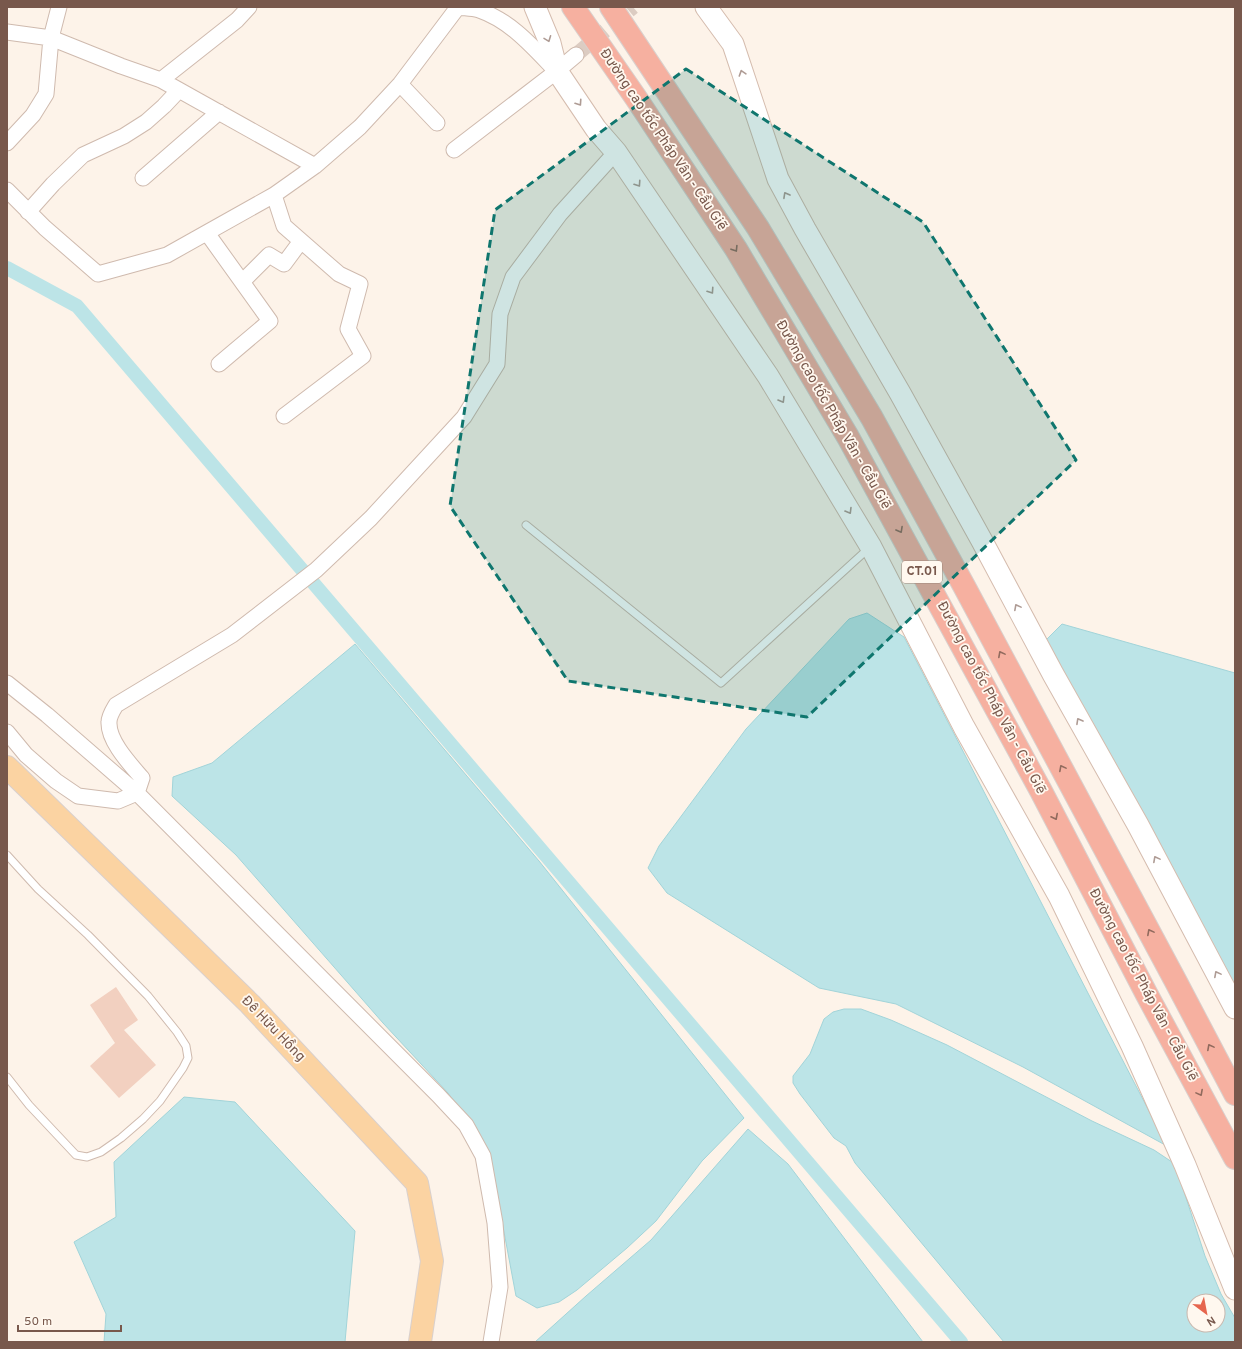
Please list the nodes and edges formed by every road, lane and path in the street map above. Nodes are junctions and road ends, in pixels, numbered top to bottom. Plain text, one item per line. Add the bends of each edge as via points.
1 (59, 7) edge
2 (249, 7) edge
3 (458, 7) edge
4 (534, 7) edge
5 (573, 7) edge
6 (611, 7) edge
7 (706, 7) edge
8 (7, 32) edge
9 (51, 38) junction
10 (576, 55) tunnel mouth
11 (557, 71) junction
12 (161, 80) junction
13 (400, 84) junction
14 (179, 90) junction
15 (219, 112) junction
16 (437, 124) dead end
17 (7, 143) edge
18 (454, 150) dead end
19 (616, 152) junction
20 (315, 166) junction
21 (143, 178) dead end
22 (7, 190) edge
23 (274, 195) junction
24 (28, 212) junction
25 (207, 233) junction
26 (301, 241) junction
27 (242, 282) junction
28 (219, 364) dead end
29 (284, 416) dead end
30 (526, 525) dead end
31 (871, 547) junction
32 (7, 683) edge
33 (7, 732) edge
34 (7, 767) edge
35 (137, 793) junction
36 (7, 855) edge
37 (1235, 1008) edge
38 (7, 1077) edge
39 (1235, 1094) edge
40 (1235, 1158) edge
41 (1235, 1288) edge
42 (420, 1342) edge
43 (491, 1342) edge

1 - 9 street
2 - 12 street via 237,20
3 - 11 street via 478,10 500,19
3 - 13 street
4 -> 11 street via 550,43
5 -> 40 highway, Đường cao tốc Pháp Vân - Cầu Giẽ / CT.01 via 736,249 848,437 1041,791
39 -> 6 highway, Đường cao tốc Pháp Vân - Cầu Giẽ / CT.01 via 1001,653 872,418 758,228
37 -> 7 street via 975,528 804,229 778,179 733,44
8 - 9 street
9 - 12 street
9 - 17 street via 46,94 32,115
10 - 11 street
11 - 18 street
11 -> 19 street via 596,129
12 - 14 street
13 - 16 street
13 - 20 street via 360,127
14 - 15 street
14 - 24 street via 146,122 124,136 83,155
15 - 20 street
15 - 21 street
19 -> 31 street via 768,376
19 - 35 street via 560,214 513,277 500,314 497,364 464,417 371,518 316,570 232,635 116,704 109,720 110,733 142,778
20 - 23 street
22 - 24 street
23 - 25 street
23 - 26 street via 284,226
24 - 25 street via 98,274 167,255
25 - 27 street
26 - 27 street via 284,264 269,255
26 - 29 street via 339,274 360,284 348,329 363,356
27 - 28 street via 270,321
30 - 31 lane via 721,683
31 - 41 street via 964,727 1058,896 1132,1046 1176,1144
32 - 35 street
33 - 35 street via 26,755 78,796 118,800
34 - 42 main road, Đê Hữu Hồng via 250,1004 418,1183 432,1261
35 - 43 street via 466,1125 483,1156 495,1223 500,1287
36 - 38 lane via 148,996 177,1032 186,1046 188,1058 160,1101 143,1119 122,1138 101,1152 87,1157 76,1155 29,1105

